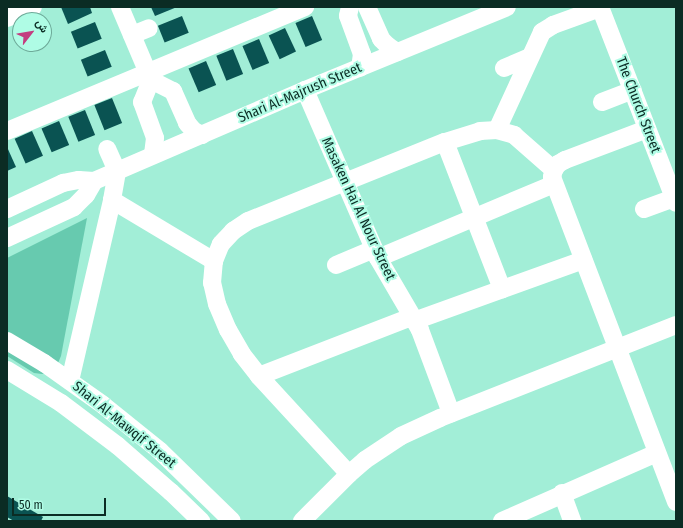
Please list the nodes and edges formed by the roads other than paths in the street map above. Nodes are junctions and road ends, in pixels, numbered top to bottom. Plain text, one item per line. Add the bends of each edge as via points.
1 (33, 7) edge
2 (120, 7) edge
3 (305, 7) edge
4 (350, 7) edge
5 (367, 7) edge
6 (507, 7) edge
7 (600, 7) edge
8 (477, 13) edge
9 (7, 18) edge
10 (149, 28) dead end
11 (132, 35) junction
12 (398, 52) junction
13 (530, 57) junction
14 (360, 68) junction
15 (504, 68) dead end
16 (150, 76) junction
17 (305, 90) junction
18 (632, 90) junction
19 (602, 102) dead end
20 (647, 129) junction
21 (497, 130) junction
22 (7, 131) edge
23 (202, 135) junction
24 (445, 142) junction
25 (107, 149) dead end
26 (153, 156) junction
27 (117, 171) junction
28 (554, 177) junction
29 (94, 181) junction
30 (345, 182) junction
31 (112, 200) junction
32 (675, 200) edge
33 (7, 209) edge
34 (644, 209) dead end
35 (474, 218) junction
36 (7, 238) edge
37 (376, 253) junction
38 (583, 260) junction
39 (214, 261) junction
40 (336, 265) dead end
41 (502, 289) junction
42 (412, 319) junction
43 (676, 325) edge
44 (7, 341) edge
45 (617, 348) junction
46 (7, 370) edge
47 (259, 376) junction
48 (70, 381) junction
49 (451, 413) junction
50 (657, 453) junction
51 (349, 474) junction
52 (562, 494) junction
53 (676, 502) edge
54 (201, 521) edge
55 (232, 521) edge
56 (302, 521) edge
57 (502, 521) edge
58 (572, 521) edge

1 - 9 street
2 - 11 street
3 - 16 street
4 - 14 street via 348,16 362,54
5 - 12 street via 381,39
6 - 8 street, Shari Al-Majrush Street
7 - 13 street via 547,28 538,38
7 - 18 street, The Church Street
8 - 12 street, Shari Al-Majrush Street
10 - 11 street
11 - 16 street
12 - 14 street, Shari Al-Majrush Street
13 - 15 street
13 - 21 street
14 - 17 street, Shari Al-Majrush Street
16 - 22 street
16 - 23 street via 173,91 187,123
16 - 26 street via 142,102 155,138
17 - 23 street, Shari Al-Majrush Street
17 - 30 street, Masaken Hai Al Nour Street
18 - 19 street
18 - 20 street, The Church Street
20 - 28 street via 565,160 558,164
20 - 32 street, The Church Street
21 - 24 street via 480,131
21 - 28 street via 514,135
23 - 26 street, Shari Al-Majrush Street
24 - 30 street
24 - 35 street
25 - 27 street
26 - 27 street, Shari Al-Majrush Street
27 - 29 street, Shari Al-Majrush Street
27 - 31 street
28 - 35 street
28 - 38 street
29 - 33 street, Shari Al-Majrush Street via 63,182
29 - 36 street via 86,195 74,207
30 - 37 street, Masaken Hai Al Nour Street
30 - 39 street via 248,221 233,231 221,244
31 - 39 street
31 - 48 street
32 - 34 street
35 - 37 street
35 - 41 street
37 - 40 street
37 - 42 street, Masaken Hai Al Nour Street
38 - 41 street
38 - 45 street
39 - 47 street via 212,283 217,304 232,336
41 - 42 street
42 - 47 street
42 - 49 street, Masaken Hai Al Nour Street via 420,330
43 - 45 street
44 - 48 street, Shari Al-Mawqif Street
45 - 49 street
45 - 50 street
46 - 54 street, Shari Al-Mawqif Street via 61,404 118,446
47 - 51 street
48 - 55 street, Shari Al-Mawqif Street via 160,451
49 - 51 street via 401,436 377,451
50 - 52 street
50 - 53 street
51 - 56 street
52 - 57 street
52 - 58 street

